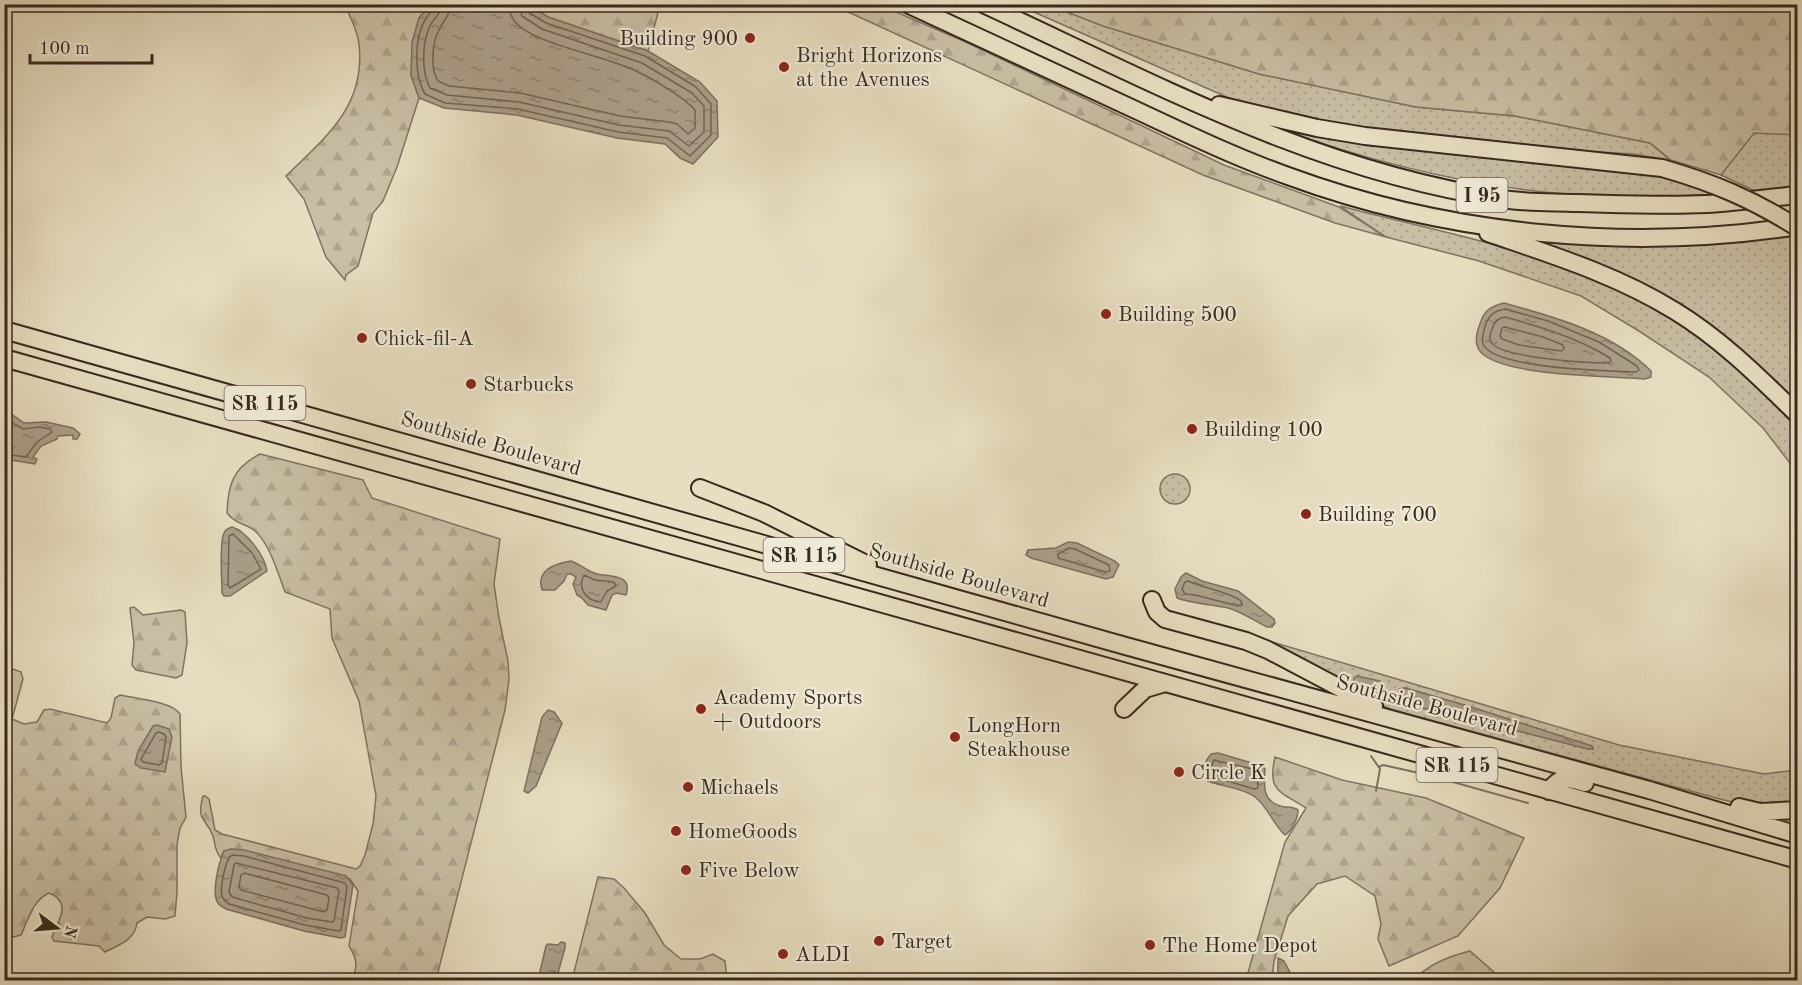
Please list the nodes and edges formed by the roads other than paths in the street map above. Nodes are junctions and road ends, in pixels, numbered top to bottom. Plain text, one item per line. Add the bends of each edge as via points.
1 (907, 4) edge
2 (983, 4) edge
3 (1183, 97) junction
4 (1797, 195) edge
5 (1459, 223) junction
6 (1797, 227) edge
7 (4, 330) edge
8 (4, 358) edge
9 (1797, 415) edge
10 (700, 488) dead end
11 (941, 594) junction
12 (1152, 600) dead end
13 (1165, 682) junction
14 (1124, 709) dead end
15 (1427, 729) junction
16 (1649, 790) junction
17 (1549, 791) junction
18 (1797, 810) edge
19 (1797, 836) edge
20 (1797, 860) edge

1 - 5 highway, I 95 via 1215,146 1289,176
2 - 3 highway, I 95
3 - 4 highway, I 95 via 1339,161 1505,199 1638,205 1707,204
3 - 6 highway, bridge via 1365,136 1662,168 1740,195
5 - 6 highway, I 95 via 1616,238 1704,236
5 - 9 highway via 1610,276 1674,310 1720,342
7 - 11 highway, Southside Boulevard / SR 115
8 - 13 highway, SR 115
10 - 11 highway
11 - 15 highway, Southside Boulevard / SR 115
12 - 15 highway via 1165,619 1268,650 1392,716
13 - 14 highway via 1145,688
13 - 17 highway, SR 115
15 - 16 highway, Southside Boulevard / SR 115
16 - 18 highway via 1760,812
16 - 19 highway, Southside Boulevard / SR 115
17 - 19 highway via 1556,780 1572,779 1751,829
17 - 20 highway, SR 115

